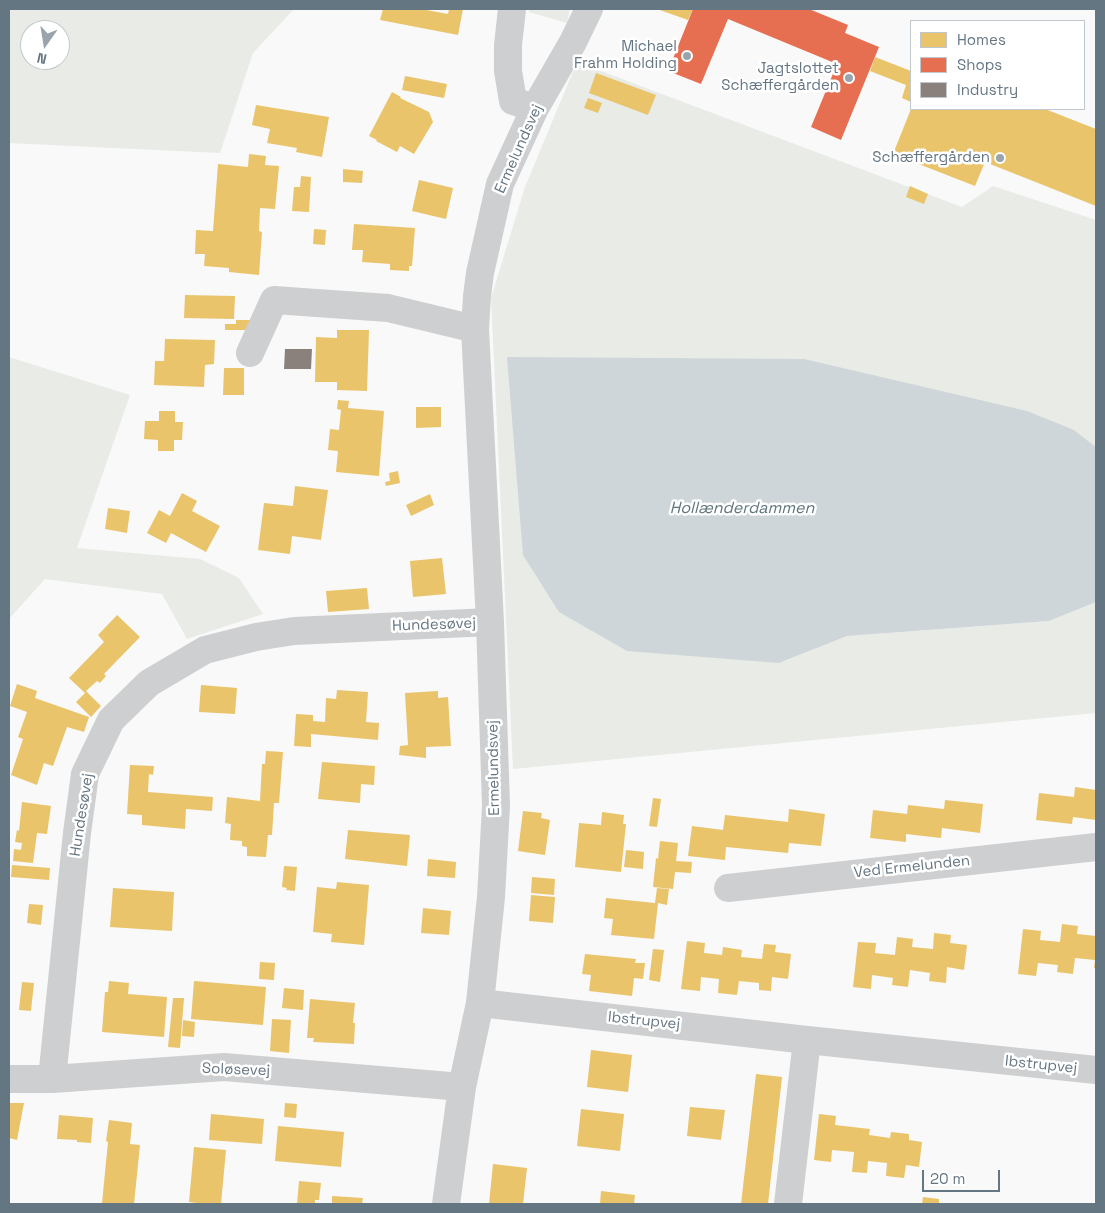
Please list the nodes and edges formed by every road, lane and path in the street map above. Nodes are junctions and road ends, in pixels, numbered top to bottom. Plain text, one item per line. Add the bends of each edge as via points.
1 (512, 9) edge
2 (589, 9) edge
3 (535, 108) junction
4 (475, 329) junction
5 (250, 353) dead end
6 (490, 622) junction
7 (1096, 847) edge
8 (728, 888) dead end
9 (480, 1003) junction
10 (807, 1040) junction
11 (1096, 1070) edge
12 (52, 1078) junction
13 (9, 1079) edge
14 (462, 1087) junction
15 (446, 1204) edge
16 (788, 1204) edge

1 - 3 street via 508,71 513,101
2 - 3 street, Ermelundsvej
3 - 4 street, Ermelundsvej via 500,184 480,273
4 - 5 street via 388,308 274,300
4 - 6 street, Ermelundsvej
6 - 9 street, Ermelundsvej via 496,806
6 - 12 street, Hundesøvej via 294,631 204,650 150,683 111,720 85,774
7 - 8 street, Ved Ermelunden
9 - 10 street, Ibstrupvej
9 - 14 street, Ermelundsvej
10 - 11 street, Ibstrupvej
10 - 16 street
12 - 13 street, Soløsevej
12 - 14 street, Soløsevej via 224,1067
14 - 15 street, Ermelundsvej

